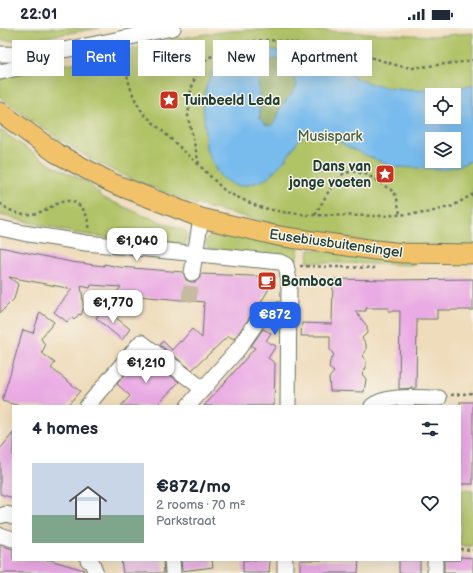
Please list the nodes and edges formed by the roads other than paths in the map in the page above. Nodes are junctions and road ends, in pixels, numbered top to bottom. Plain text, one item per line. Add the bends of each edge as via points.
1 (173, 28) edge
2 (64, 50) edge
3 (0, 54) edge
4 (12, 54) edge
5 (12, 69) edge
6 (0, 72) edge
7 (0, 112) edge
8 (201, 218) junction
9 (0, 228) edge
10 (195, 254) junction
11 (473, 254) edge
12 (192, 273) tunnel mouth
13 (289, 310) junction
14 (203, 389) junction
15 (439, 398) road end
16 (88, 405) edge
17 (189, 405) edge
18 (288, 405) edge
19 (373, 405) edge
20 (0, 516) edge
21 (12, 516) edge
22 (0, 535) edge
23 (12, 539) edge
24 (285, 561) edge
25 (435, 561) edge
26 (285, 573) edge
27 (435, 573) edge

1 - 2 street
3 - 4 street
5 - 6 street
7 - 8 main road, Eusebiusbuitensingel via 56,153 112,183
8 - 10 street
8 - 11 main road, Eusebiusbuitensingel via 278,236 375,250
9 - 10 street, Eusebiusbuitensingel via 86,243
10 - 12 street
10 - 13 street, Eusebiusbuitensingel via 280,262 286,265
13 - 14 street via 272,310 259,319 239,348
13 - 18 street
14 - 16 street via 141,342
14 - 17 street
15 - 19 street via 388,399
20 - 21 street
22 - 23 street
24 - 26 street
25 - 27 street

